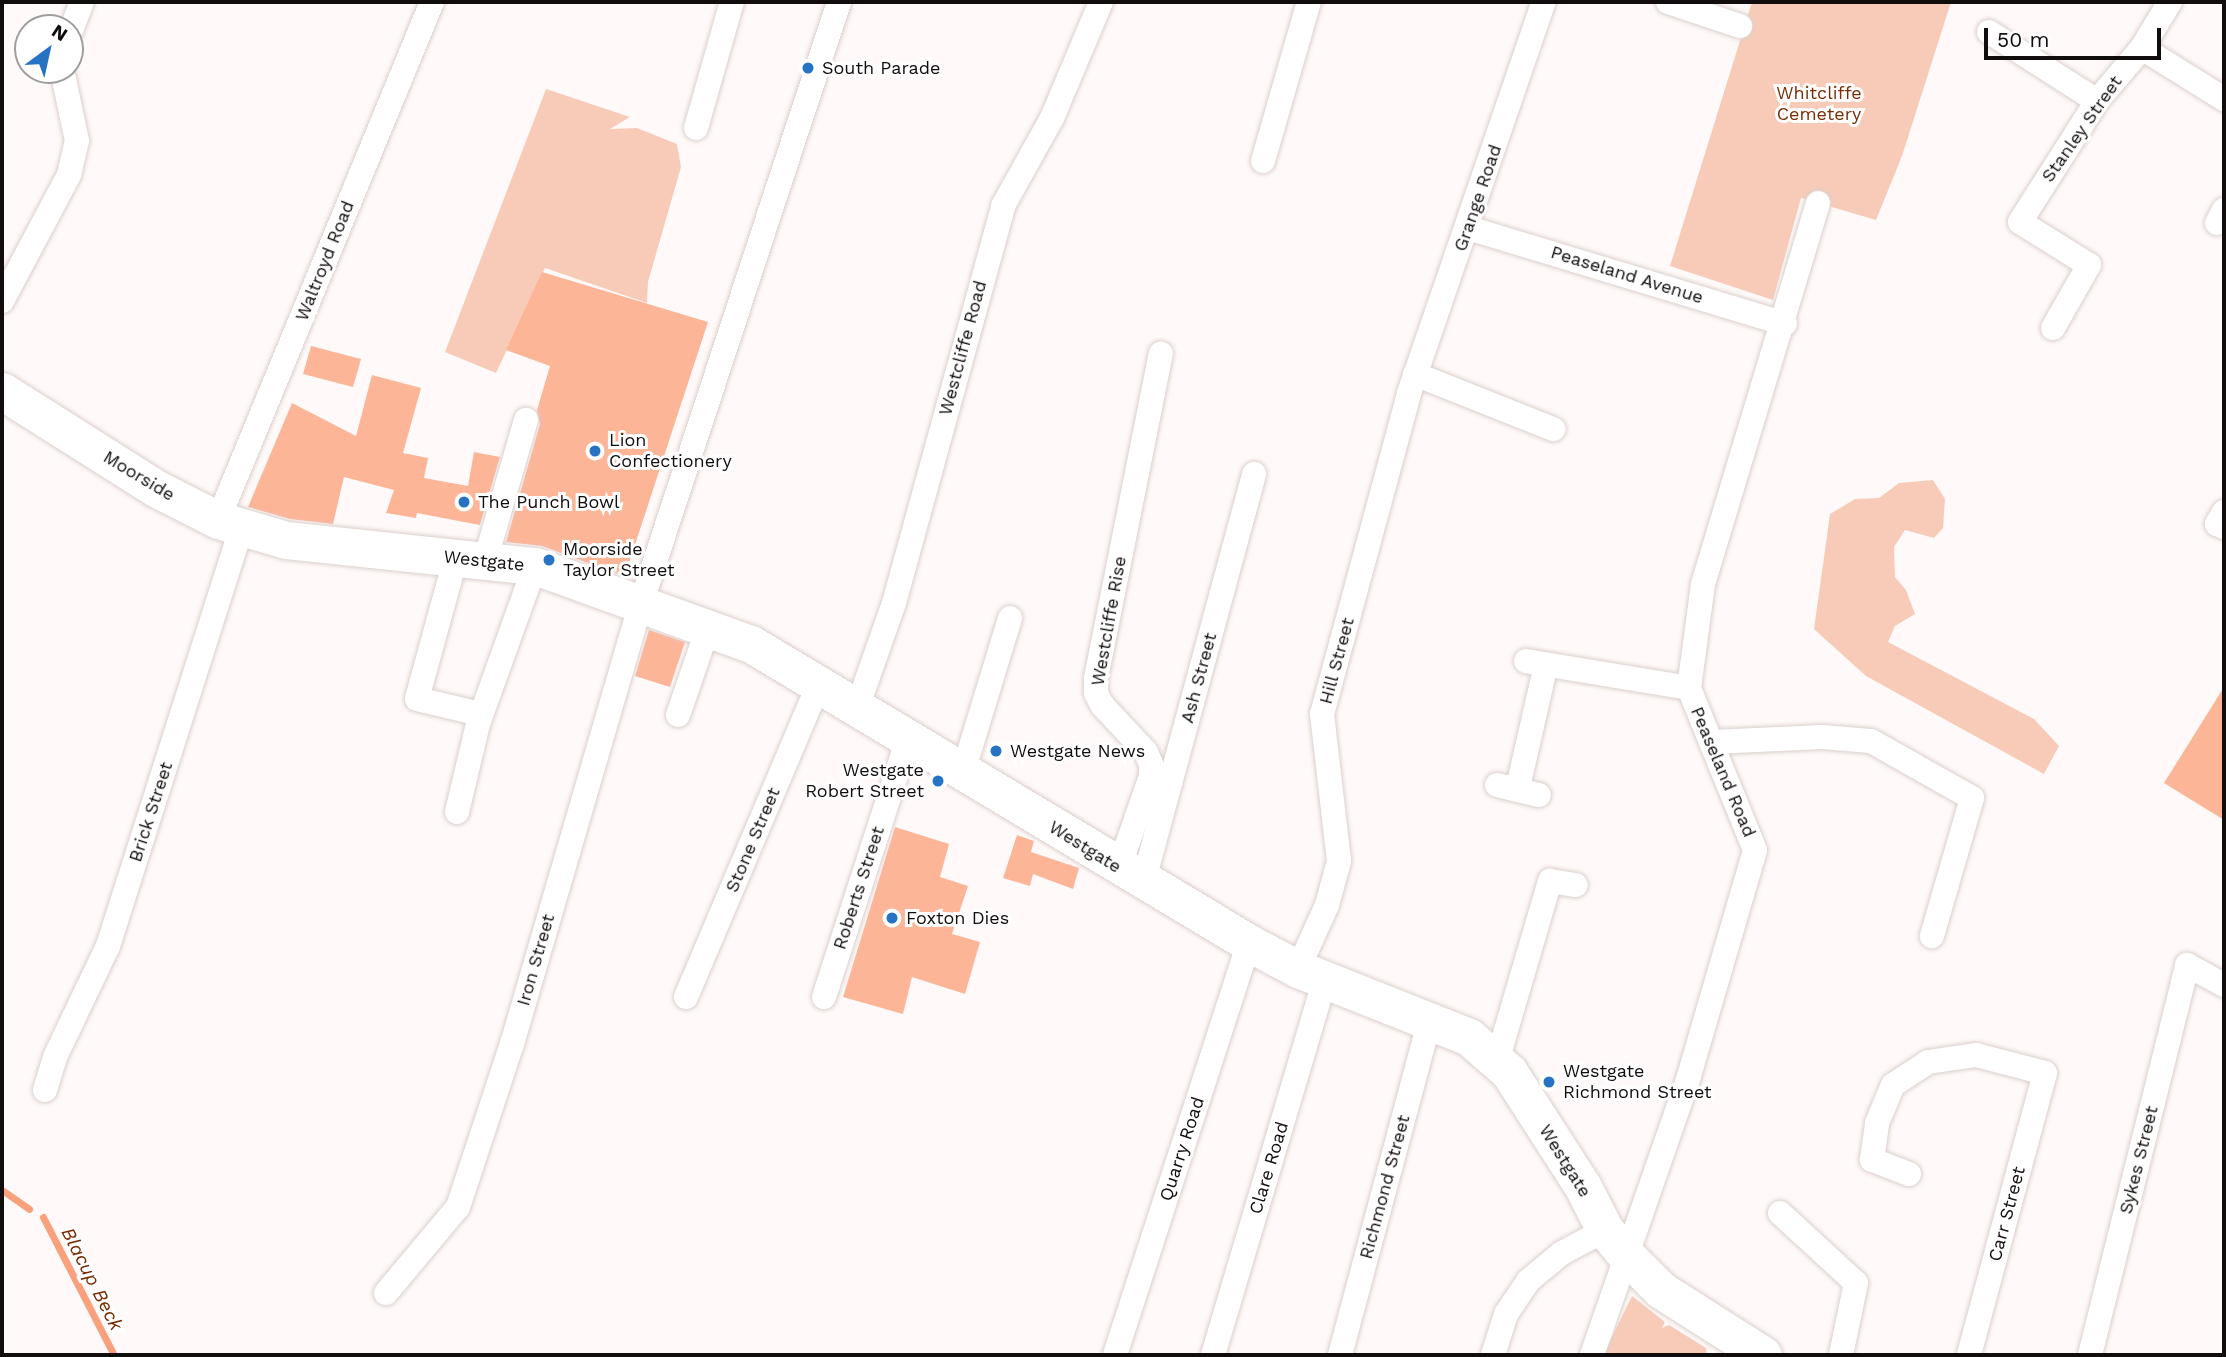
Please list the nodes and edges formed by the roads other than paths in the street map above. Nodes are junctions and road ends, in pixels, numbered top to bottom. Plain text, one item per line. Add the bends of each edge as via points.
1 (432, 2) edge
2 (732, 2) edge
3 (839, 2) edge
4 (1101, 2) edge
5 (1309, 2) edge
6 (1544, 2) edge
7 (1668, 2) edge
8 (2170, 2) edge
9 (1740, 26) dead end
10 (1989, 32) dead end
11 (2141, 48) junction
12 (65, 84) edge
13 (2224, 99) edge
14 (2097, 102) junction
15 (696, 128) dead end
16 (1263, 161) dead end
17 (1818, 203) dead end
18 (1468, 228) junction
19 (2, 302) edge
20 (1785, 324) junction
21 (2053, 328) dead end
22 (1161, 352) dead end
23 (1412, 383) junction
24 (2, 391) edge
25 (526, 420) dead end
26 (1553, 429) dead end
27 (1254, 474) dead end
28 (2224, 512) edge
29 (230, 523) junction
30 (2224, 527) edge
31 (286, 540) joint
32 (470, 559) junction
33 (535, 566) junction
34 (641, 604) junction
35 (1010, 618) dead end
36 (708, 628) junction
37 (819, 683) junction
38 (1689, 688) junction
39 (857, 708) junction
40 (481, 714) junction
41 (678, 715) dead end
42 (908, 738) junction
43 (1713, 742) junction
44 (963, 772) junction
45 (1518, 789) dead end
46 (457, 813) dead end
47 (1131, 876) junction
48 (1576, 885) dead end
49 (1932, 936) dead end
50 (1249, 943) junction
51 (1311, 975) junction
52 (2224, 985) edge
53 (686, 997) dead end
54 (824, 997) dead end
55 (1430, 1019) junction
56 (1497, 1061) junction
57 (45, 1090) dead end
58 (1909, 1174) dead end
59 (1780, 1213) dead end
60 (1616, 1243) junction
61 (386, 1293) dead end
62 (1115, 1355) edge
63 (1213, 1355) edge
64 (1340, 1355) edge
65 (1493, 1355) edge
66 (1592, 1355) edge
67 (1763, 1355) edge
68 (1841, 1355) edge
69 (1969, 1355) edge
70 (2090, 1355) edge

1 - 29 street, Waltroyd Road
2 - 15 street
3 - 34 street
4 - 39 street, Westcliffe Road via 1052,118 1003,205 894,603
5 - 16 street
6 - 18 street, Grange Road
7 - 9 street
8 - 11 street, Stanley Street
10 - 14 street
11 - 13 street
11 - 14 street, Stanley Street
12 - 19 street via 77,141 69,175
14 - 21 street, Stanley Street via 2020,222 2089,265
17 - 20 street, Peaseland Road
18 - 20 street, Peaseland Avenue
18 - 23 street, Grange Road
20 - 38 street, Peaseland Road via 1703,584
22 - 47 street, Westcliffe Rise via 1096,678 1102,705 1146,751 1151,764
23 - 26 street
23 - 51 street, Hill Street via 1322,714 1339,861
24 - 29 main road, Moorside via 157,489
25 - 32 street
27 - 47 street, Ash Street
28 - 30 street via 2217,523
29 - 31 main road, Moorside
29 - 57 street, Brick Street via 108,946 55,1056
31 - 32 main road, Westgate
32 - 33 main road, Westgate
32 - 40 street via 417,699
33 - 34 main road, Westgate
33 - 40 street
34 - 36 main road, Westgate
34 - 61 street, Iron Street via 512,1044 458,1207
35 - 44 street
36 - 37 main road, Westgate via 751,644
36 - 41 street
37 - 39 main road, Westgate
37 - 53 street, Stone Street
38 - 43 street, Peaseland Road via 1699,721
38 - 45 street via 1536,663
39 - 42 main road, Westgate
40 - 46 street
42 - 44 main road, Westgate
42 - 54 street, Roberts Street
43 - 49 street via 1822,737 1871,741 1972,798
43 - 60 street, Peaseland Road via 1755,850 1689,1076
44 - 47 main road, Westgate
47 - 50 main road, Westgate
48 - 56 street via 1550,881
50 - 51 main road, Westgate
50 - 62 street, Quarry Road
51 - 55 main road, Westgate
51 - 63 street, Clare Road
52 - 70 street, Sykes Street via 2188,965
55 - 56 main road, Westgate via 1469,1037
55 - 64 street, Richmond Street
56 - 60 main road, Westgate via 1509,1072
58 - 69 street, Carr Street via 1872,1160 1877,1123 1893,1085 1928,1062 1976,1055 2045,1073
59 - 68 street via 1856,1283
60 - 65 street via 1562,1253 1528,1280 1506,1314
60 - 66 street, Peaseland Road
60 - 67 main road, Westgate via 1661,1290

